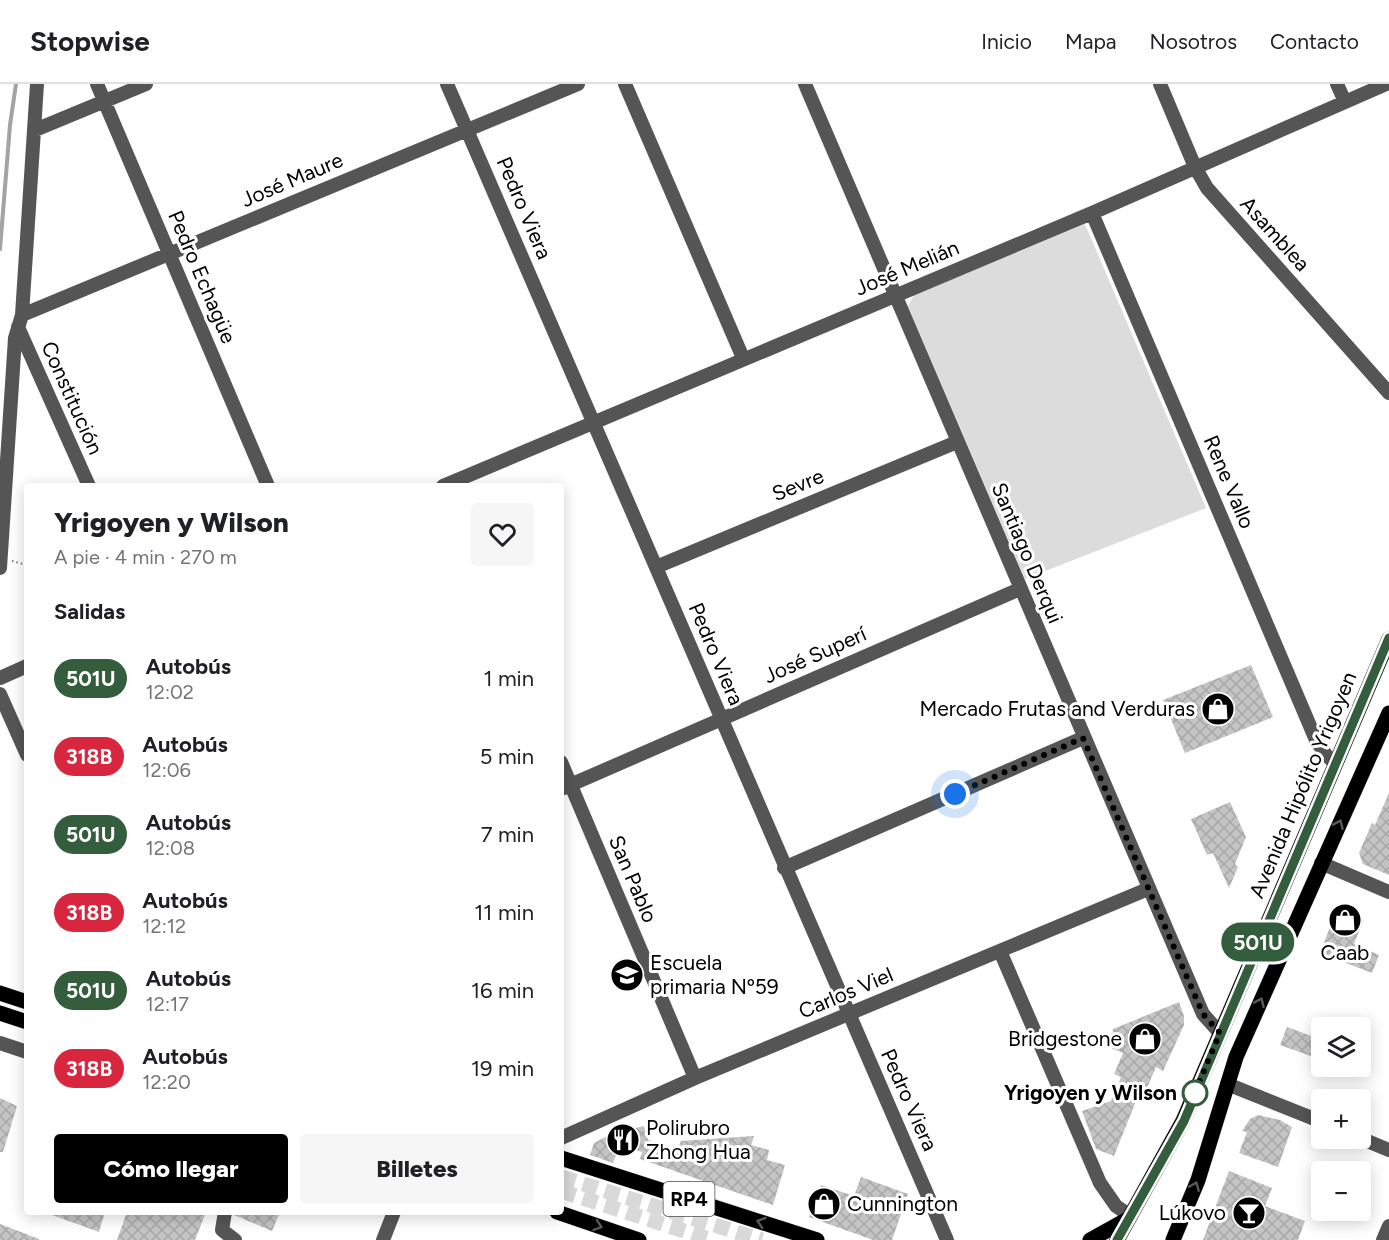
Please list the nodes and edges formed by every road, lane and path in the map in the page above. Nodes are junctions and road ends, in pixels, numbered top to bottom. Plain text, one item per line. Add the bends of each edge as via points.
1 (37, 84) edge
2 (97, 84) edge
3 (146, 84) edge
4 (447, 84) edge
5 (578, 84) edge
6 (625, 84) edge
7 (805, 84) edge
8 (1160, 84) edge
9 (1337, 84) edge
10 (1386, 84) edge
11 (104, 102) junction
12 (1345, 102) junction
13 (467, 129) junction
14 (35, 130) junction
15 (1194, 167) junction
16 (1092, 213) junction
17 (169, 254) junction
18 (897, 295) junction
19 (20, 321) junction
20 (743, 358) junction
21 (1389, 393) edge
22 (593, 423) junction
23 (957, 442) junction
24 (88, 483) edge
25 (267, 483) edge
26 (451, 483) edge
27 (656, 567) junction
28 (0, 568) edge
29 (1020, 589) junction
30 (1389, 639) edge
31 (24, 667) edge
32 (0, 678) edge
33 (0, 694) edge
34 (1389, 713) edge
35 (722, 719) junction
36 (1083, 738) junction
37 (24, 747) edge
38 (1335, 763) junction
39 (566, 787) edge
40 (1321, 863) junction
41 (784, 868) junction
42 (1148, 889) junction
43 (1389, 892) edge
44 (1000, 951) junction
45 (0, 993) edge
46 (24, 1001) edge
47 (0, 1013) edge
48 (848, 1014) junction
49 (24, 1021) edge
50 (1220, 1033) junction
51 (0, 1043) edge
52 (24, 1051) edge
53 (695, 1078) junction
54 (1227, 1084) junction
55 (1311, 1118) edge
56 (564, 1137) edge
57 (1371, 1143) edge
58 (1389, 1150) edge
59 (564, 1159) edge
60 (564, 1214) edge
61 (224, 1215) edge
62 (393, 1215) edge
63 (1128, 1217) junction
64 (1389, 1226) edge
65 (235, 1240) edge
66 (383, 1240) edge
67 (639, 1240) edge
68 (817, 1240) edge
69 (947, 1240) edge
70 (1090, 1240) edge
71 (1117, 1240) edge
72 (1173, 1240) edge
73 (1383, 1240) edge

1 - 14 street
2 - 11 street, Pedro Echagüe
3 - 11 street
4 - 13 street, Pedro Viera
5 - 13 street, José Maure
6 - 20 street
7 - 18 street, Santiago Derqui
8 - 15 street, Asamblea
9 - 12 street
10 - 12 street, José Melián
11 - 14 street
11 - 17 street, Pedro Echagüe
12 - 15 street, José Melián
13 - 17 street, José Maure
13 - 22 street, Pedro Viera
14 - 19 street
15 - 16 street, José Melián
15 - 21 street, Asamblea via 1215,199
16 - 18 street, José Melián
16 - 38 street, Rene Vallo via 1316,740
17 - 19 street, José Maure
17 - 25 street, Pedro Echagüe
18 - 20 street, José Melián
18 - 23 street, Santiago Derqui
19 - 24 street, Constitución
19 - 28 street via 15,338
20 - 22 street, José Melián
22 - 26 street, José Melián
22 - 27 street, Pedro Viera
23 - 27 street, Sevre
23 - 29 street, Santiago Derqui
27 - 35 street, Pedro Viera
29 - 35 street, José Superí
29 - 36 street, Santiago Derqui
30 - 38 main road, Avenida Hipólito Yrigoyen
31 - 32 street
33 - 37 street
40 -> 34 main road
35 - 39 street, José Superí
35 - 41 street, Pedro Viera
36 - 41 street
36 - 42 street, Santiago Derqui
38 - 50 main road, Avenida Hipólito Yrigoyen
39 - 53 street, San Pablo
40 - 43 street
54 -> 40 main road
41 - 48 street, Pedro Viera
42 - 44 street, Carlos Viel
42 - 50 street, Santiago Derqui via 1203,1014
44 - 48 street, Carlos Viel
44 - 63 street via 1100,1183
45 - 46 main road
47 - 49 main road
48 - 53 street, Carlos Viel
48 - 69 street, Pedro Viera
50 - 63 main road, Avenida Hipólito Yrigoyen via 1184,1121
51 - 52 street
53 - 56 street, Carlos Viel
54 - 55 street
72 -> 54 main road via 1198,1180
57 - 58 street
68 -> 59 main road, RP4
60 -> 67 main road
61 - 65 street via 222,1230
62 - 66 street
63 - 70 main road
63 - 71 main road, Avenida Hipólito Yrigoyen
64 - 73 street

